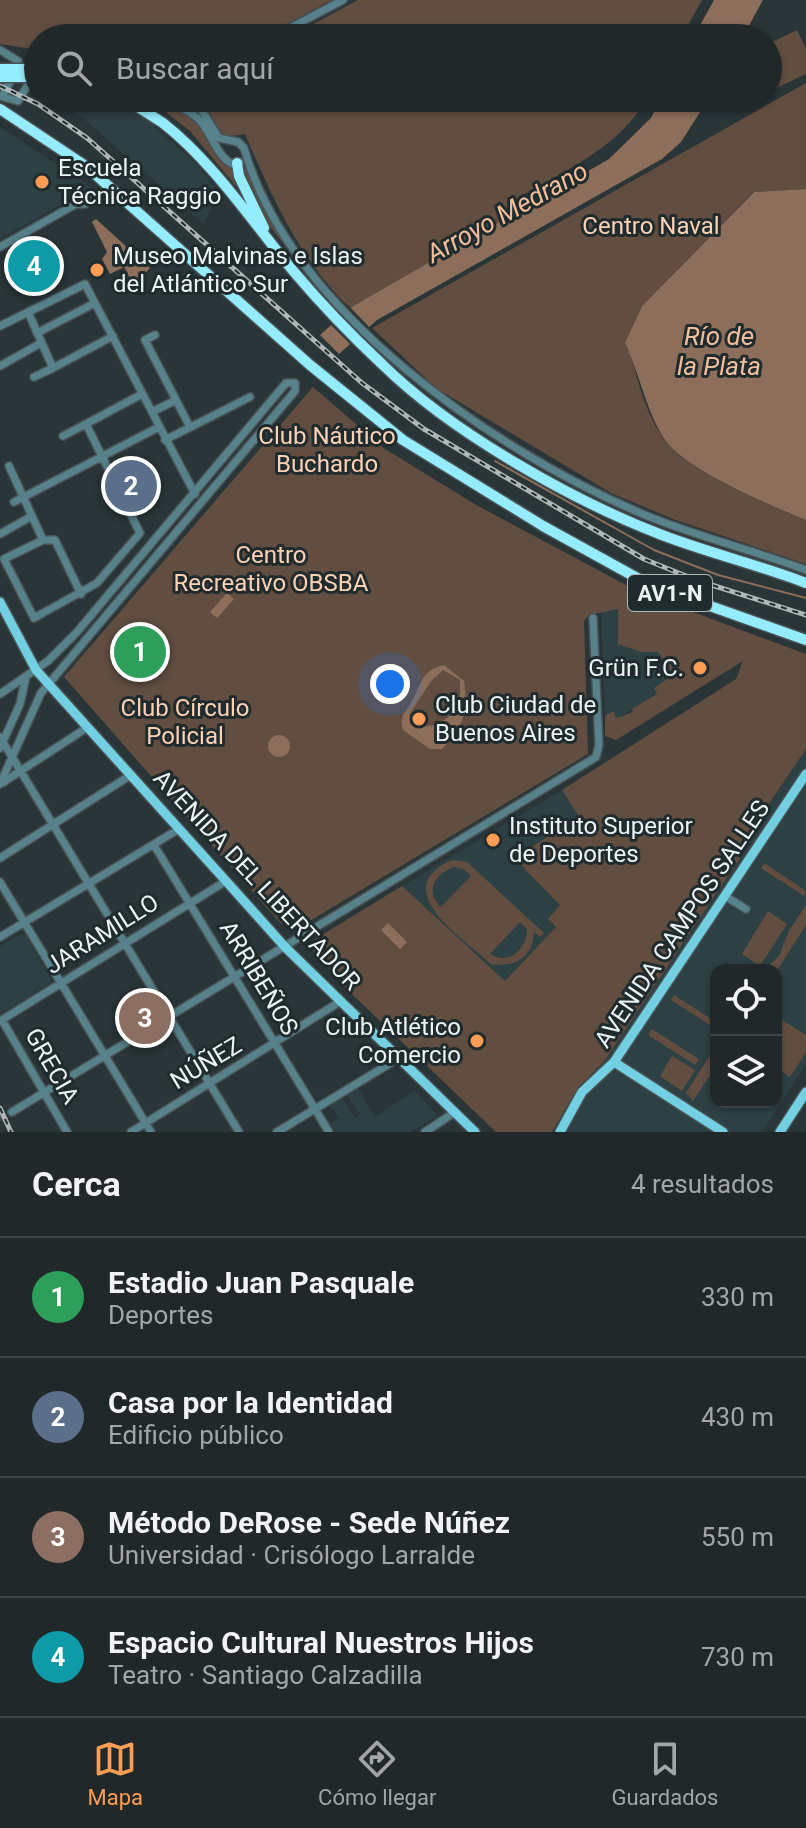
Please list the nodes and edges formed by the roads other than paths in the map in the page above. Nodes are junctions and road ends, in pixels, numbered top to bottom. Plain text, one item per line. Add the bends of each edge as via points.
1 (343, 0) edge
2 (298, 24) edge
3 (0, 51) edge
4 (9, 65) edge
5 (5, 80) edge
6 (24, 93) edge
7 (1, 96) edge
8 (0, 109) edge
9 (147, 112) edge
10 (188, 112) edge
11 (203, 112) edge
12 (229, 142) junction
13 (245, 152) junction
14 (223, 155) junction
15 (238, 163) junction
16 (252, 170) junction
17 (76, 204) dead end
18 (269, 241) junction
19 (0, 247) edge
20 (95, 303) junction
21 (28, 312) junction
22 (340, 313) junction
23 (0, 326) edge
24 (37, 333) junction
25 (155, 335) dead end
26 (113, 336) junction
27 (41, 343) junction
28 (0, 366) edge
29 (53, 368) junction
30 (34, 377) dead end
31 (142, 394) junction
32 (250, 397) dead end
33 (176, 400) junction
34 (152, 412) junction
35 (86, 424) junction
36 (159, 427) junction
37 (190, 427) junction
38 (63, 436) dead end
39 (165, 440) junction
40 (100, 457) junction
41 (9, 466) dead end
42 (204, 483) junction
43 (212, 488) junction
44 (195, 494) junction
45 (23, 497) junction
46 (14, 502) dead end
47 (32, 516) junction
48 (0, 534) edge
49 (43, 540) junction
50 (0, 550) edge
51 (2, 560) edge
52 (806, 570) edge
53 (806, 583) edge
54 (81, 594) junction
55 (1, 608) edge
56 (593, 618) dead end
57 (806, 640) edge
58 (57, 653) junction
59 (66, 662) junction
60 (36, 670) junction
61 (26, 677) junction
62 (51, 685) junction
63 (24, 692) junction
64 (0, 694) edge
65 (35, 703) junction
66 (88, 727) junction
67 (1, 742) edge
68 (12, 755) junction
69 (21, 770) junction
70 (806, 774) edge
71 (131, 775) junction
72 (0, 784) edge
73 (54, 825) junction
74 (179, 829) junction
75 (154, 845) junction
76 (0, 858) edge
77 (226, 881) junction
78 (0, 882) edge
79 (90, 884) junction
80 (725, 896) junction
81 (190, 903) junction
82 (746, 909) dead end
83 (24, 921) junction
84 (0, 937) edge
85 (126, 943) junction
86 (285, 947) junction
87 (236, 978) junction
88 (61, 983) junction
89 (341, 1001) junction
90 (170, 1016) junction
91 (1, 1020) edge
92 (276, 1044) junction
93 (105, 1056) junction
94 (399, 1058) junction
95 (614, 1062) junction
96 (210, 1083) junction
97 (39, 1084) junction
98 (44, 1092) junction
99 (806, 1092) edge
100 (315, 1108) junction
101 (12, 1112) tunnel mouth
102 (455, 1112) junction
103 (145, 1123) junction
104 (67, 1132) edge
105 (131, 1132) edge
106 (151, 1132) edge
107 (239, 1132) edge
108 (277, 1132) edge
109 (329, 1132) edge
110 (425, 1132) edge
111 (475, 1132) edge
112 (560, 1132) edge
113 (723, 1132) edge
114 (780, 1132) edge

1 - 2 street
3 - 4 street
5 - 7 street
6 - 7 street via 18,101
8 - 57 highway, AV1-N via 87,167 310,365 403,440 637,578
9 - 18 highway, AV1-N, bridge via 202,159
10 - 14 street
11 - 12 street via 219,138
12 - 13 street via 238,142
12 - 14 street
13 - 15 street
13 - 16 street
14 - 15 street
15 - 16 street
15 - 18 highway
16 - 22 street via 280,230
17 - 19 street
18 - 22 highway, AV1-N
20 - 21 street via 85,284
20 - 24 street
20 - 26 street
21 - 23 street
21 - 24 street
22 - 52 street via 438,397 565,475 645,515
22 - 53 highway, AV1-N via 358,340 402,383 453,422 583,499 662,535
24 - 27 street
25 - 33 street via 145,340
26 - 29 street
26 - 31 street
27 - 28 street
27 - 29 street
29 - 30 street
31 - 34 street
31 - 35 street
32 - 37 street
33 - 34 street
33 - 37 street
34 - 36 street
35 - 38 street
35 - 40 street
36 - 39 street
36 - 40 street
37 - 39 street
39 - 44 street
40 - 45 street
40 - 54 street via 140,533
41 - 45 street
42 - 43 street
42 - 43 street via 293,381 295,391
42 - 44 street
43 - 59 street
44 - 58 street
45 - 46 street
45 - 47 street
47 - 48 street
47 - 49 street
49 - 51 street
49 - 54 street via 55,540
50 - 51 street
51 - 54 street via 34,618
55 - 60 main road, AVENIDA DEL LIBERTADOR
56 - 86 street via 599,745 593,759
58 - 59 street via 65,655
58 - 60 street
59 - 62 street
60 - 61 street
60 - 62 main road, AVENIDA DEL LIBERTADOR
61 - 63 street
61 - 64 street
62 - 65 street
62 - 66 main road, AVENIDA DEL LIBERTADOR
63 - 65 street via 26,702
63 - 67 street
65 - 68 street
66 - 69 street
66 - 71 main road, AVENIDA DEL LIBERTADOR
67 - 68 street
68 - 69 street
68 - 72 street
69 - 72 street
69 - 73 street
70 - 80 main road, AVENIDA CAMPOS SALLES
71 - 73 street
71 - 74 main road, AVENIDA DEL LIBERTADOR
73 - 76 street
73 - 79 street
74 - 75 street
74 - 77 main road, AVENIDA DEL LIBERTADOR
75 - 79 street
75 - 81 street, ARRIBEÑOS
77 - 81 street, JARAMILLO
77 - 86 main road, AVENIDA DEL LIBERTADOR
78 - 83 street
79 - 83 street
79 - 85 street
80 - 82 street
80 - 95 main road, AVENIDA CAMPOS SALLES
81 - 85 street, JARAMILLO
81 - 87 street, ARRIBEÑOS
83 - 84 street
83 - 88 street
85 - 88 street, JARAMILLO
85 - 90 street
86 - 87 street
86 - 89 main road, AVENIDA DEL LIBERTADOR
87 - 90 street
87 - 92 street, ARRIBEÑOS
88 - 91 street, JARAMILLO
88 - 93 street
89 - 92 street, NÚÑEZ
89 - 94 main road, AVENIDA DEL LIBERTADOR
90 - 93 street
90 - 96 street
91 - 97 street, GRECIA
92 - 96 street, NÚÑEZ
92 - 100 street, ARRIBEÑOS
93 - 98 street
93 - 103 street
94 - 100 street
94 - 102 main road, AVENIDA DEL LIBERTADOR
95 - 112 main road, AVENIDA CAMPOS SALLES via 582,1092
95 - 113 main road
96 - 103 street, NÚÑEZ
96 - 107 street
97 - 98 street, GRECIA
97 - 98 street via 10,1112 16,1114
98 - 101 street
98 - 104 street, GRECIA
99 - 114 main road
100 - 108 street
100 - 109 street, ARRIBEÑOS
102 - 110 street
102 - 111 main road, AVENIDA DEL LIBERTADOR
103 - 105 street, NÚÑEZ
103 - 106 street

